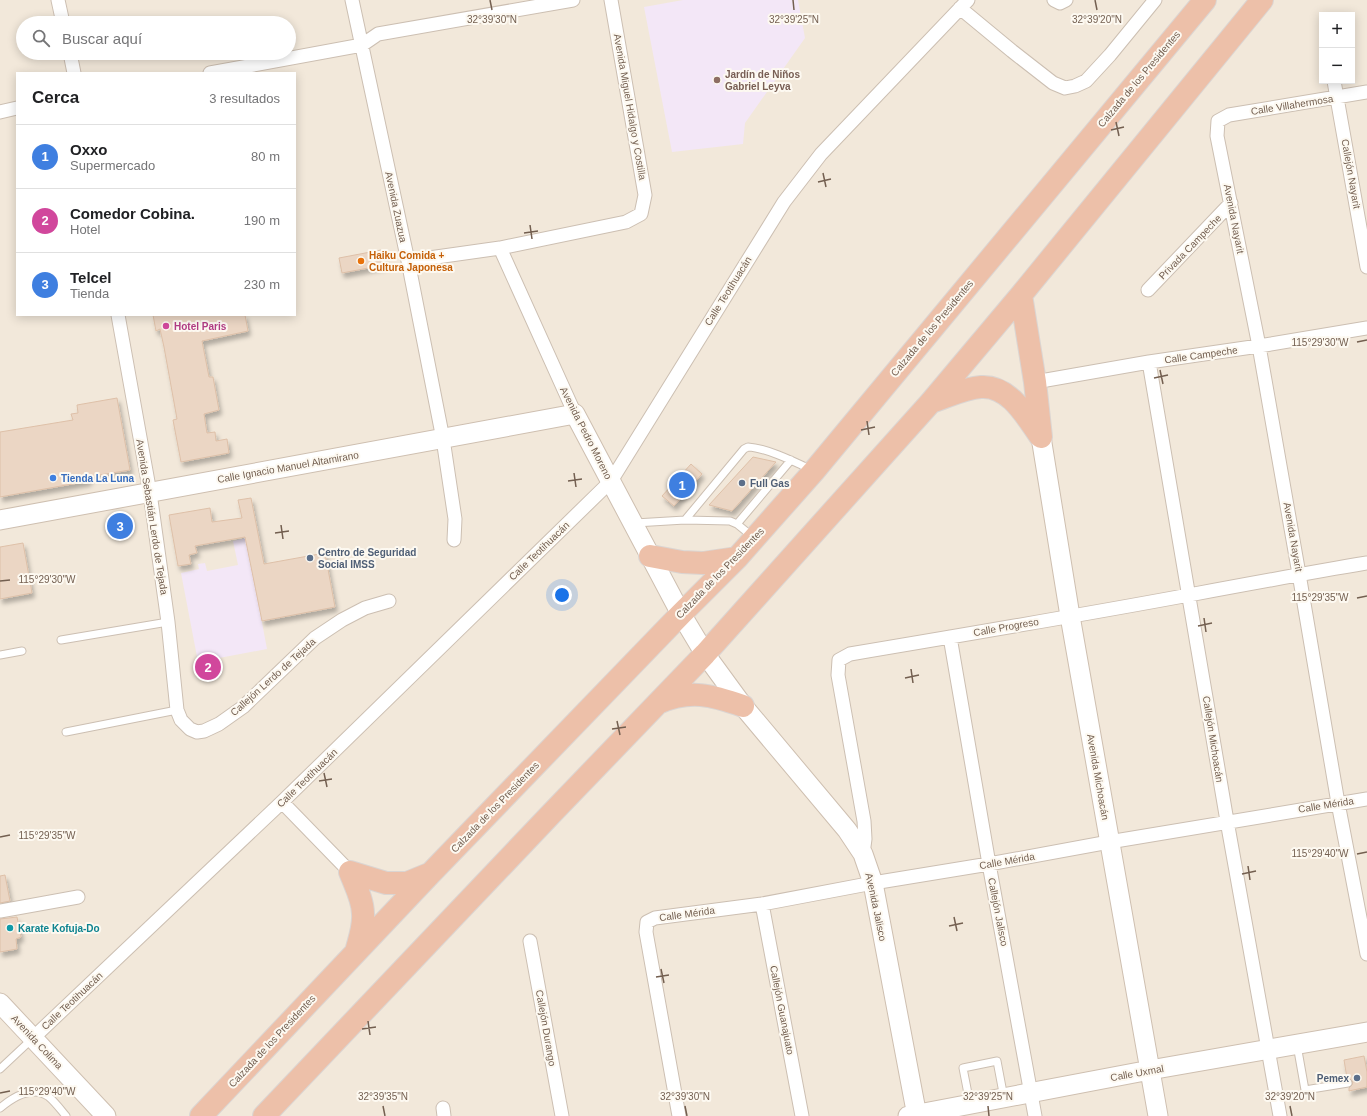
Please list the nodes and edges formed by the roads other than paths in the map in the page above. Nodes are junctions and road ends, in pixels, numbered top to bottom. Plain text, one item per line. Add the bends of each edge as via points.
1 (58, 0) edge
2 (352, 0) edge
3 (573, 0) edge
4 (611, 0) edge
5 (1155, 0) edge
6 (1205, 0) edge
7 (1262, 0) edge
8 (964, 4) edge
9 (61, 16) edge
10 (362, 45) junction
11 (296, 57) edge
12 (71, 60) edge
13 (281, 60) edge
14 (74, 72) edge
15 (215, 72) edge
16 (1335, 84) edge
17 (1367, 92) edge
18 (1337, 98) junction
19 (16, 108) edge
20 (0, 112) edge
21 (1218, 121) joint
22 (1231, 203) junction
23 (500, 248) junction
24 (408, 261) junction
25 (1367, 267) edge
26 (1148, 290) dead end
27 (1021, 295) junction
28 (118, 316) edge
29 (1367, 328) edge
30 (1259, 346) junction
31 (1149, 362) junction
32 (1035, 382) junction
33 (931, 402) junction
34 (575, 414) junction
35 (1041, 438) junction
36 (443, 439) junction
37 (791, 460) junction
38 (814, 471) junction
39 (611, 481) junction
40 (150, 493) junction
41 (0, 520) edge
42 (685, 520) junction
43 (633, 524) junction
44 (737, 524) junction
45 (755, 539) junction
46 (454, 540) dead end
47 (650, 556) junction
48 (737, 558) junction
49 (1367, 563) edge
50 (1299, 574) junction
51 (1189, 595) junction
52 (389, 601) dead end
53 (681, 614) junction
54 (1070, 616) junction
55 (168, 622) junction
56 (950, 638) junction
57 (61, 640) dead end
58 (22, 652) dead end
59 (705, 654) junction
60 (0, 655) edge
61 (657, 703) junction
62 (743, 706) junction
63 (179, 715) junction
64 (66, 732) dead end
65 (1367, 799) edge
66 (282, 802) junction
67 (1338, 804) junction
68 (1227, 821) junction
69 (1109, 842) junction
70 (863, 854) junction
71 (989, 864) junction
72 (350, 872) junction
73 (430, 874) junction
74 (873, 883) junction
75 (78, 898) dead end
76 (762, 904) junction
77 (0, 911) edge
78 (530, 941) dead end
79 (355, 953) junction
80 (1367, 954) edge
81 (0, 1003) edge
82 (1367, 1032) edge
83 (32, 1038) junction
84 (1297, 1045) junction
85 (1269, 1050) junction
86 (316, 1062) junction
87 (0, 1069) edge
88 (1150, 1070) junction
89 (1348, 1083) dead end
90 (1031, 1093) junction
91 (1004, 1098) junction
92 (970, 1105) junction
93 (0, 1108) edge
94 (66, 1116) edge
95 (106, 1116) edge
96 (201, 1116) edge
97 (264, 1116) edge
98 (286, 1116) edge
99 (562, 1116) edge
100 (679, 1116) edge
101 (802, 1116) edge
102 (914, 1116) edge
103 (1036, 1116) edge
104 (1158, 1116) edge
105 (1280, 1116) edge

1 - 9 street
2 - 10 street, Avenida Zuazua
3 - 10 street via 378,34
4 - 23 street, Avenida Miguel Hidalgo y Costilla via 645,195 641,214 626,222
5 - 8 street via 1086,81 1065,88 1053,83 1012,51
6 - 38 highway, Calzada de los Presidentes
7 - 27 highway
8 - 39 street, Calle Teotihuacán via 821,154 784,202
10 - 11 street
10 - 24 street, Avenida Zuazua
12 - 14 street
13 - 15 street
16 - 18 street, Callejón Nayarit
17 - 18 street, Calle Villahermosa
18 - 21 street, Calle Villahermosa via 1229,115
18 - 25 street, Callejón Nayarit
19 - 20 street
21 - 22 street, Avenida Nayarit via 1217,136
22 - 26 street, Privada Campeche
22 - 30 street, Avenida Nayarit
23 - 24 street
23 - 34 street, Avenida Pedro Moreno
24 - 36 street, Avenida Zuazua
27 - 32 highway
27 - 33 highway
28 - 40 street, Avenida Sebastián Lerdo de Tejada
29 - 30 street, Calle Campeche
30 - 31 street, Calle Campeche
30 - 50 street, Avenida Nayarit
31 - 32 street, Calle Campeche
31 - 51 street, Callejón Michoacán
32 - 35 highway
33 - 35 highway via 982,387 997,390 1011,398
33 - 59 highway
34 - 36 street, Calle Ignacio Manuel Altamirano
34 - 39 street, Avenida Pedro Moreno
35 - 54 street, Avenida Michoacán
36 - 40 street, Calle Ignacio Manuel Altamirano
36 - 46 street via 455,519
37 - 38 lane
37 - 42 lane via 752,447 744,449
37 - 44 lane
38 - 45 highway, Calzada de los Presidentes
39 - 43 street, Avenida Pedro Moreno
39 - 66 street, Calle Teotihuacán
40 - 41 street, Calle Ignacio Manuel Altamirano
40 - 55 street, Avenida Sebastián Lerdo de Tejada
42 - 43 lane
42 - 44 lane via 730,521
43 - 47 street, Avenida Pedro Moreno
44 - 45 lane
45 - 48 highway, Calzada de los Presidentes
47 - 48 highway via 703,563
47 - 53 street, Avenida Pedro Moreno
48 - 53 highway, Calzada de los Presidentes
49 - 50 street, Calle Progreso
50 - 51 street, Calle Progreso
50 - 67 street, Avenida Nayarit
51 - 54 street, Calle Progreso
51 - 68 street, Callejón Michoacán
52 - 63 street, Callejón Lerdo de Tejada via 365,608 315,638 243,707 219,724 197,732 190,730
53 - 59 street, Avenida Pedro Moreno
53 - 73 highway, Calzada de los Presidentes
54 - 56 street, Calle Progreso
54 - 69 street, Avenida Michoacán
55 - 57 lane
55 - 63 street, Avenida Sebastián Lerdo de Tejada
56 - 70 street, Calle Progreso via 850,654 839,660 838,675 864,821
56 - 71 street, Callejón Jalisco
58 - 60 lane
59 - 61 highway
59 - 62 street, Avenida Jalisco
61 - 62 highway via 685,695 700,694 715,696
61 - 86 highway
62 - 70 street, Avenida Jalisco via 847,830
63 - 64 lane
65 - 67 street, Calle Mérida
66 - 72 street
66 - 83 street, Calle Teotihuacán
67 - 68 street, Calle Mérida
67 - 80 street, Avenida Nayarit
68 - 69 street, Calle Mérida
68 - 85 street, Callejón Michoacán
69 - 71 street, Calle Mérida
69 - 88 street, Avenida Michoacán
70 - 74 street, Avenida Jalisco
71 - 74 street, Calle Mérida
71 - 90 street, Callejón Jalisco
72 - 73 highway via 386,884 407,883
72 - 79 highway via 360,896 363,914
73 - 79 highway, Calzada de los Presidentes
74 - 76 street, Calle Mérida
74 - 102 street, Avenida Jalisco
75 - 77 street
76 - 100 street, Calle Mérida via 655,918 647,922 646,932
76 - 101 street, Callejón Guanajuato
78 - 99 street, Callejón Durango
79 - 96 highway, Calzada de los Presidentes
81 - 83 street, Avenida Colima
82 - 84 street, Calle Uxmal
83 - 87 lane
83 - 95 street, Avenida Colima
84 - 85 street, Calle Uxmal
84 - 89 lane via 1305,1090
85 - 88 street, Calle Uxmal
85 - 105 street, Callejón Michoacán
86 - 97 highway
86 - 98 highway via 302,1094
88 - 90 street, Calle Uxmal
88 - 104 street, Avenida Michoacán
90 - 91 street, Calle Uxmal
90 - 103 street, Callejón Jalisco
91 - 92 street, Calle Uxmal
91 - 92 lane via 997,1061 963,1068
92 - 102 street, Calle Uxmal
93 - 94 lane via 18,1095 38,1093 48,1097

